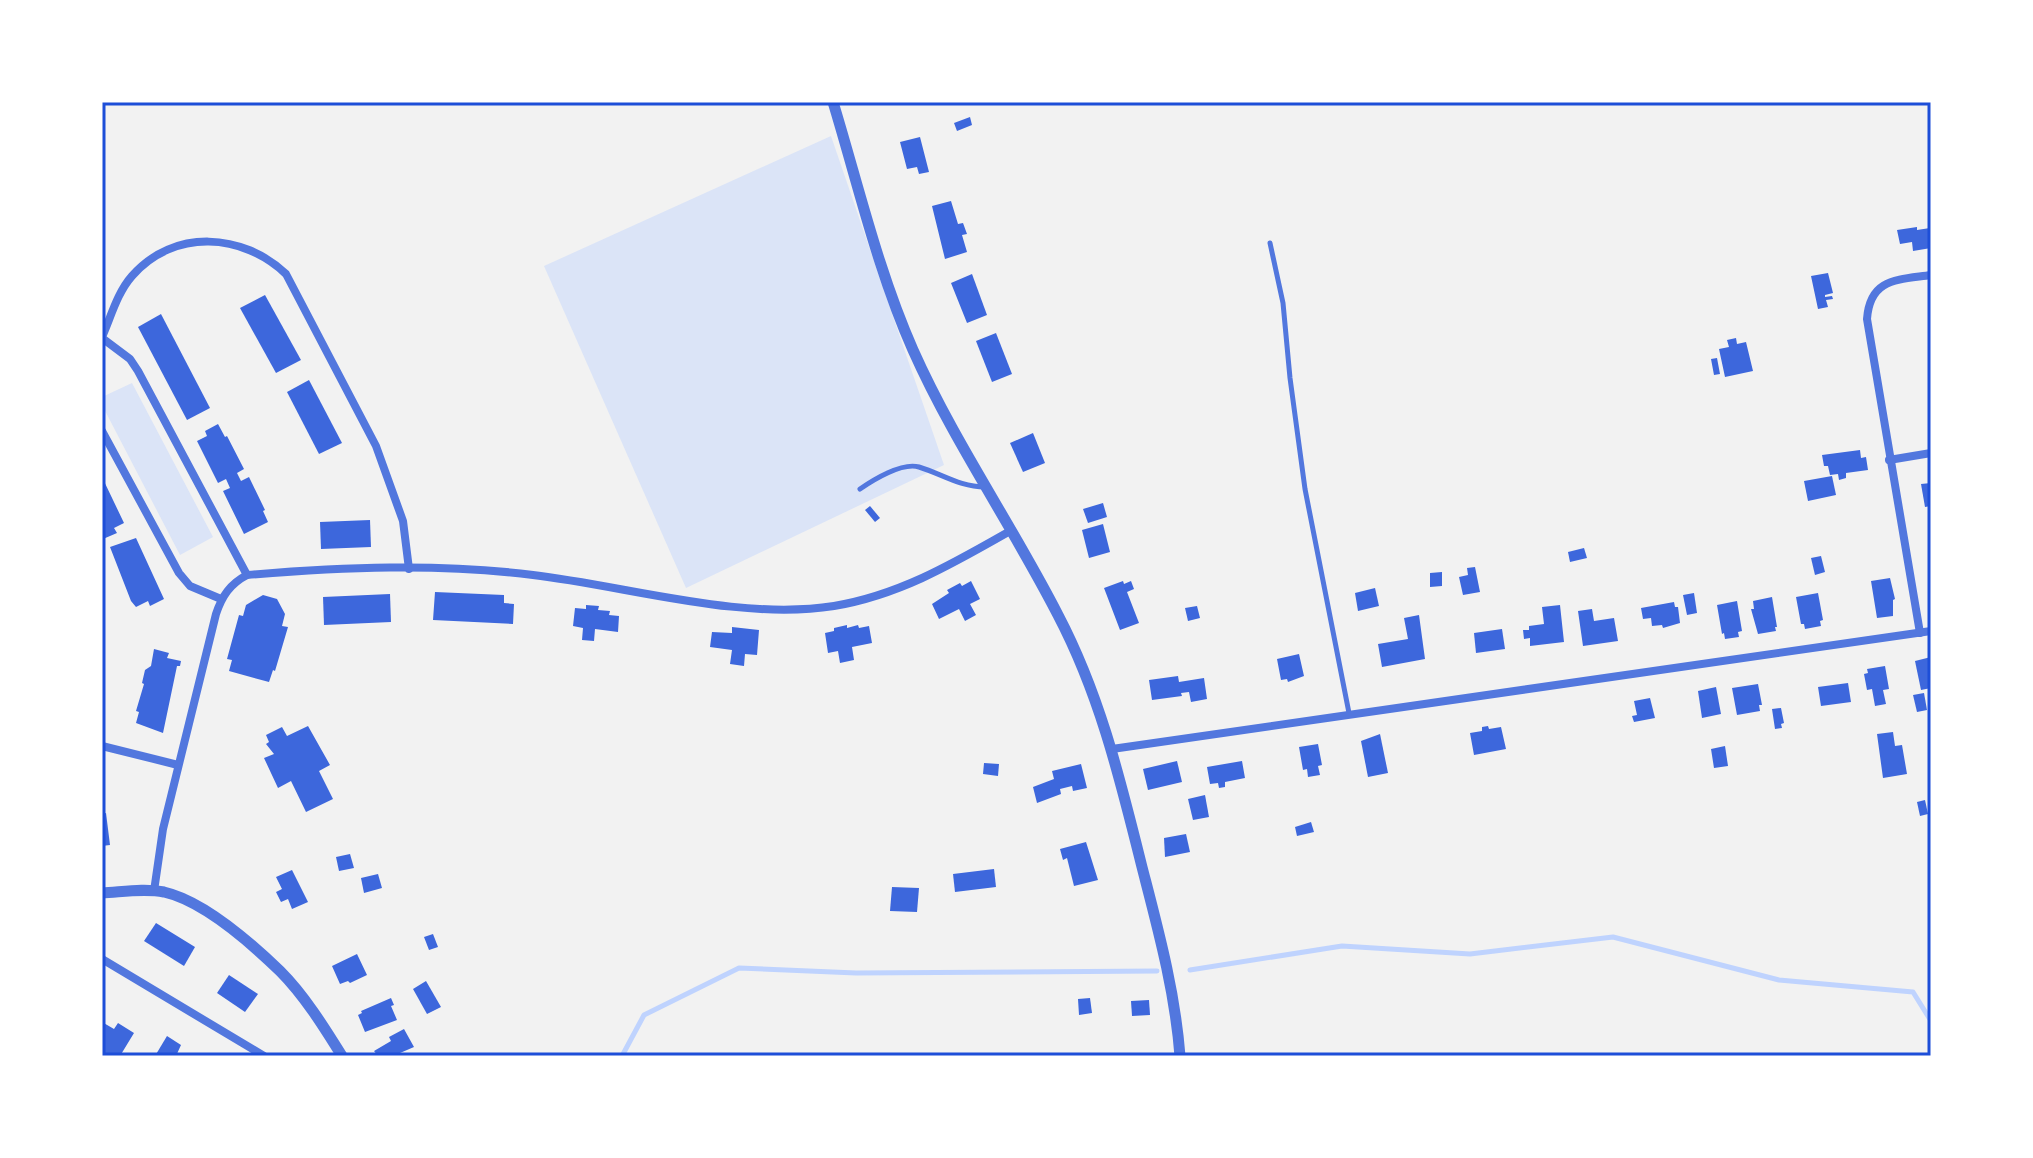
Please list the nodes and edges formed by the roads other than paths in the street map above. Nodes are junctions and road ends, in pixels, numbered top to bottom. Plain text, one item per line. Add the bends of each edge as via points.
1 (833, 102) edge
2 (1270, 243) dead end
3 (1931, 275) edge
4 (102, 338) edge
5 (102, 431) edge
6 (1931, 453) edge
7 (1889, 460) junction
8 (986, 487) junction
9 (860, 489) dead end
10 (1012, 530) junction
11 (409, 569) junction
12 (247, 575) junction
13 (221, 599) junction
14 (1931, 631) edge
15 (1920, 633) junction
16 (1349, 713) junction
17 (102, 746) edge
18 (1112, 749) junction
19 (178, 765) junction
20 (154, 891) junction
21 (102, 893) edge
22 (102, 959) edge
23 (264, 1056) edge
24 (342, 1056) edge
25 (1180, 1056) edge

1 - 8 street via 903,326 945,418
2 - 16 lane via 1283,303 1305,489
3 - 7 street via 1876,290 1867,310
4 - 11 street via 132,276 163,253 217,241 270,259 286,274 376,446 403,521
4 - 12 street via 138,371
5 - 13 street via 179,573 190,586
6 - 7 street
7 - 15 street
8 - 9 lane via 967,487 915,465 886,473
8 - 10 street
10 - 11 street via 899,589 851,603 802,609 734,607 528,574
10 - 18 street via 1076,650
11 - 12 street
12 - 13 street
13 - 19 street
14 - 15 street
15 - 16 street
16 - 18 street
17 - 19 street
18 - 25 street via 1173,989
19 - 20 street
20 - 21 street
20 - 24 street via 194,904 282,973
22 - 23 street

